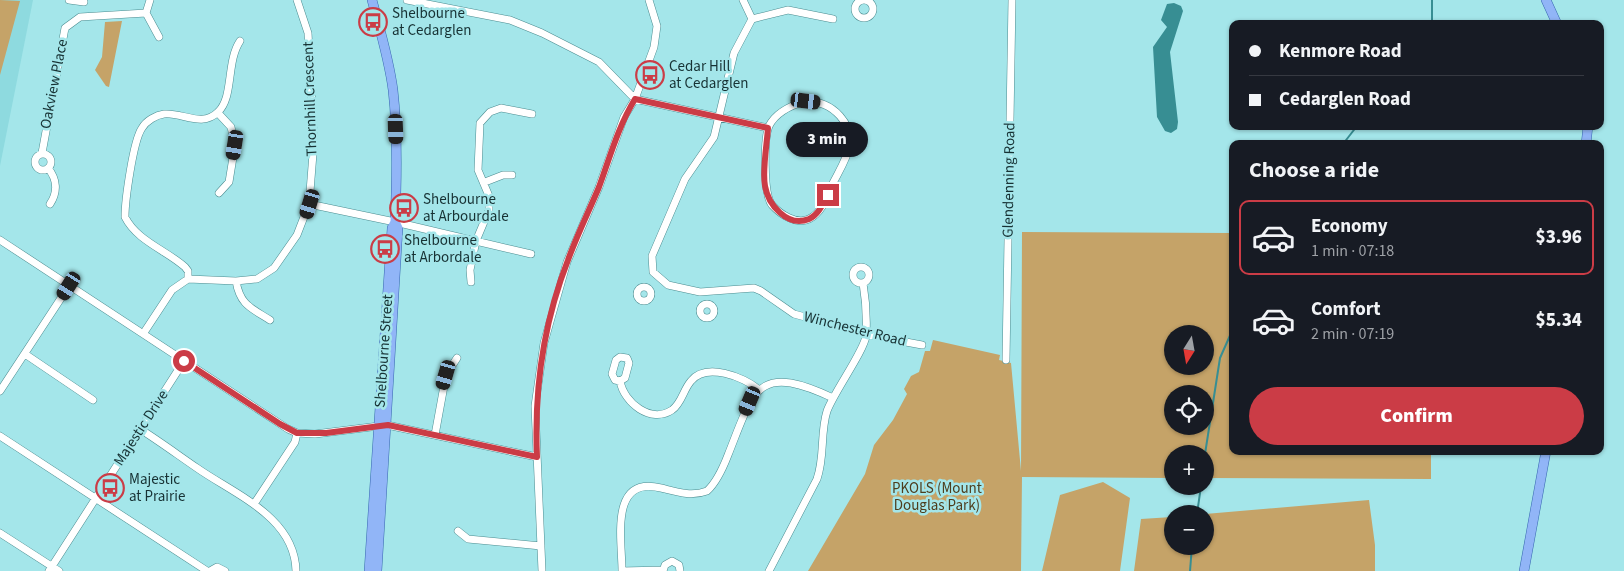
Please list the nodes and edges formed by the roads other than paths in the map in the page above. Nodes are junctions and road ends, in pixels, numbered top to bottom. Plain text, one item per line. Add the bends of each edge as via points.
1 (69, 0) edge
2 (150, 0) edge
3 (297, 0) edge
4 (373, 0) edge
5 (407, 0) edge
6 (649, 0) edge
7 (743, 0) edge
8 (1012, 0) edge
9 (1546, 0) edge
10 (84, 2) dead end
11 (146, 13) junction
12 (752, 19) junction
13 (833, 19) dead end
14 (1555, 20) edge
15 (159, 37) dead end
16 (240, 41) dead end
17 (635, 99) junction
18 (218, 113) junction
19 (532, 114) dead end
20 (720, 117) junction
21 (768, 128) junction
22 (42, 153) junction
23 (48, 168) junction
24 (512, 175) dead end
25 (484, 182) junction
26 (219, 193) dead end
27 (50, 204) dead end
28 (310, 204) junction
29 (396, 222) junction
30 (0, 240) edge
31 (476, 241) junction
32 (531, 254) dead end
33 (657, 277) junction
34 (188, 279) junction
35 (236, 281) junction
36 (471, 282) dead end
37 (863, 283) dead end
38 (69, 286) junction
39 (648, 288) dead end
40 (707, 292) junction
41 (707, 304) dead end
42 (270, 320) dead end
43 (865, 332) junction
44 (142, 334) junction
45 (922, 345) dead end
46 (25, 354) junction
47 (457, 358) dead end
48 (1006, 360) dead end
49 (184, 361) junction
50 (620, 381) dead end
51 (758, 390) junction
52 (0, 391) edge
53 (833, 398) junction
54 (93, 400) dead end
55 (383, 425) junction
56 (140, 429) junction
57 (297, 433) junction
58 (435, 435) junction
59 (0, 436) edge
60 (1545, 455) edge
61 (537, 457) junction
62 (96, 499) junction
63 (254, 504) junction
64 (458, 531) dead end
65 (0, 533) edge
66 (542, 546) junction
67 (54, 570) edge
68 (208, 571) edge
69 (225, 571) edge
70 (296, 571) edge
71 (369, 571) edge
72 (377, 571) edge
73 (542, 571) edge
74 (622, 571) edge
75 (663, 571) edge
76 (680, 571) edge
77 (769, 571) edge
78 (1524, 571) edge

1 - 10 street
2 - 11 street
3 - 28 street, Thornhill Crescent via 308,33 314,132
4 - 29 main road, Shelbourne Street via 393,89
5 - 17 street via 510,20 542,33 598,62
6 - 17 street via 657,35
7 - 12 street
8 - 48 street, Glendenning Road
9 - 14 main road
11 - 15 street
11 - 22 street, Oakview Place via 80,17 65,28
12 - 13 street via 788,10
12 - 20 street via 734,53
16 - 18 street via 232,58 226,99
17 - 20 street
17 - 61 street via 624,117 567,262 544,343 535,406
18 - 26 street via 231,127 235,145 229,182
18 - 34 street via 203,120 163,114 151,118 137,141 125,205 125,217 130,227 186,267
19 - 25 street via 501,108 490,112 480,123 478,170
20 - 21 street
20 - 33 street via 714,137 685,179 652,256 651,266
21 - 21 street via 764,184 770,203 784,216 808,219 821,209 848,154 851,134 834,109 806,101 791,105
22 - 23 street via 51,159
22 - 23 street, Oakview Place via 36,157 35,165 41,170
23 - 27 street via 56,181
24 - 25 street
25 - 31 street via 489,210
28 - 29 street
28 - 35 street, Thornhill Crescent via 297,235 274,268 257,279
29 - 31 street
29 - 55 main road, Shelbourne Street via 392,226
30 - 38 street
31 - 32 street
31 - 36 street
33 - 39 street
33 - 40 street, Winchester Road via 668,285
34 - 35 street, Thornhill Crescent
34 - 44 street via 172,290
35 - 42 street via 243,303
37 - 43 street via 867,310
38 - 44 street
38 - 46 street
40 - 41 street
40 - 43 street, Winchester Road via 754,288 794,314
43 - 45 street, Winchester Road
43 - 53 street via 866,337
44 - 49 street
46 - 52 street
46 - 54 street
47 - 58 street via 446,375
49 - 56 street, Majestic Drive
49 - 57 street
50 - 51 street via 624,396 634,407 657,413 670,412 691,380 706,373 745,380
51 - 53 street via 769,382 777,382
51 - 74 street via 750,401 718,478 707,491 684,494 649,486 640,487 626,497 621,513
53 - 77 street via 824,422 822,459 817,479
55 - 57 street via 326,433
55 - 58 street
55 - 71 main road, Shelbourne Street
55 - 72 main road, Shelbourne Street
56 - 62 street, Majestic Drive
56 - 63 street
57 - 63 street via 295,442
58 - 61 street
59 - 62 street
60 - 78 main road
61 - 66 street
62 - 67 street, Majestic Drive
62 - 68 street
63 - 70 street via 274,520 283,533
64 - 66 street via 468,539
65 - 67 street
66 - 73 street
68 - 69 street via 217,567
74 - 75 street
75 - 76 street via 666,563 672,562 679,565

